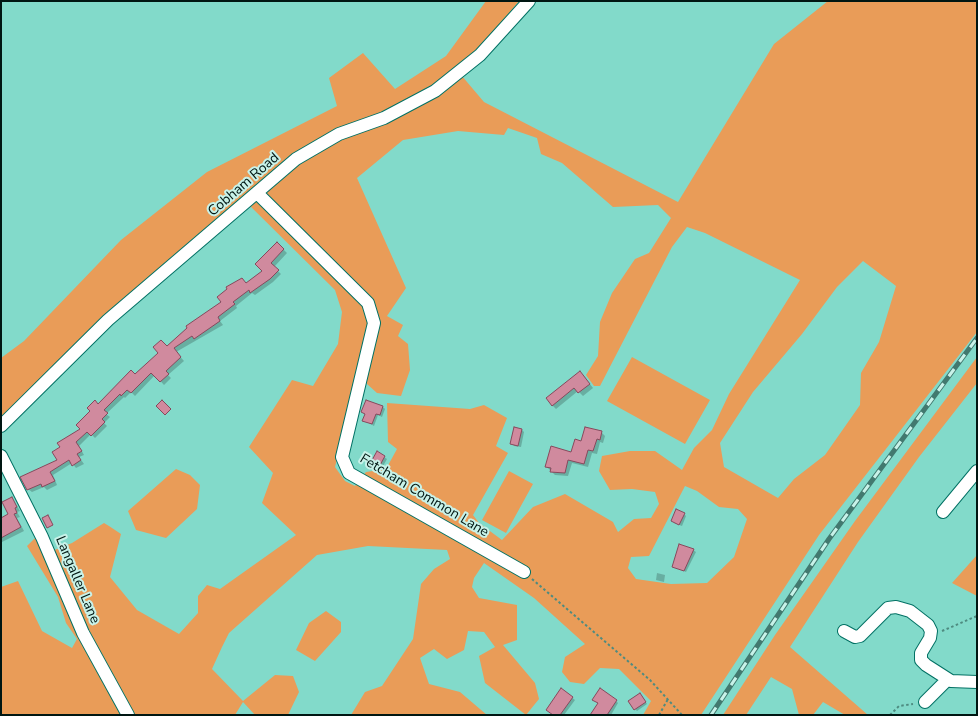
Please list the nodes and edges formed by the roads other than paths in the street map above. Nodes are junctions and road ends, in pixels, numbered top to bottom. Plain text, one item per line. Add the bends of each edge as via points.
1 (529, 1) edge
2 (257, 193) junction
3 (1, 426) edge
4 (1, 456) edge
5 (977, 471) edge
6 (943, 512) dead end
7 (524, 572) road end
8 (844, 631) dead end
9 (947, 680) junction
10 (977, 682) edge
11 (925, 702) road end
12 (128, 715) edge

1 - 2 street, Cobham Road via 480,55 436,91 384,118 339,134 296,159
2 - 3 street, Cobham Road via 108,320
2 - 7 street, Fetcham Common Lane via 368,303 374,323 342,457 349,473
4 - 12 street, Langaller Lane via 42,537 83,633
5 - 6 street
8 - 9 street via 860,636 888,608 910,612 928,625 930,638 921,653 921,660
9 - 10 street
9 - 11 street

